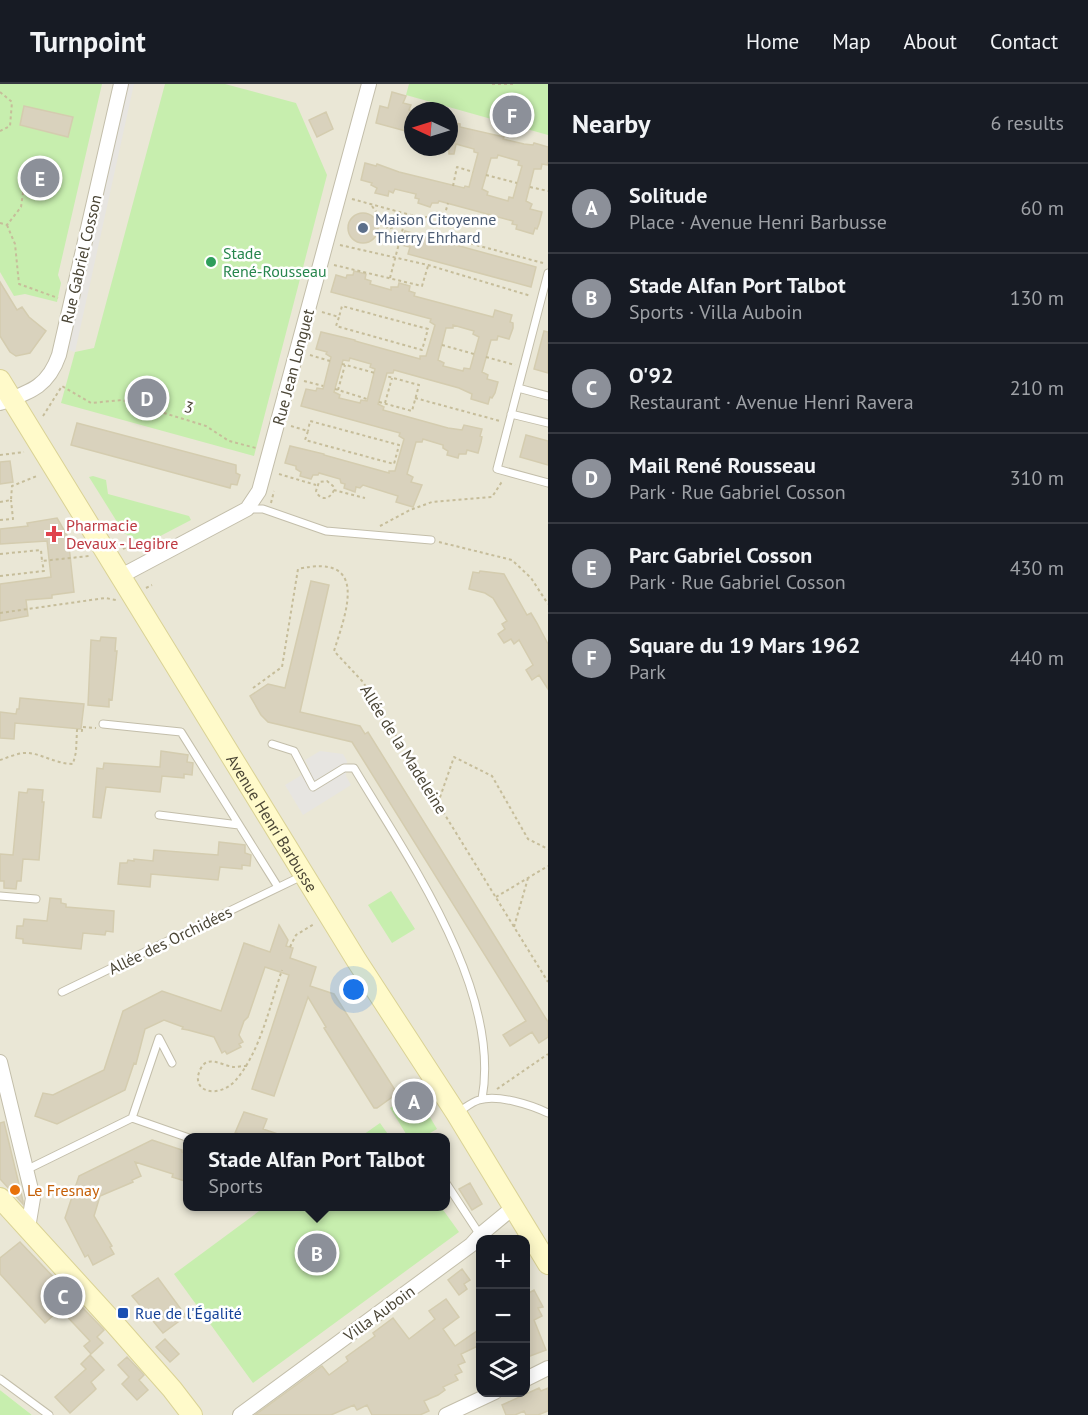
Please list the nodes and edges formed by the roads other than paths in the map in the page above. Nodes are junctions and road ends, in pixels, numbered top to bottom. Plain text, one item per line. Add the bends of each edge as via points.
1 (121, 84) edge
2 (369, 84) edge
3 (548, 273) edge
4 (0, 380) edge
5 (518, 388) junction
6 (548, 396) edge
7 (6, 401) edge
8 (511, 414) junction
9 (548, 423) edge
10 (548, 483) edge
11 (247, 509) junction
12 (431, 540) road end
13 (121, 576) junction
14 (103, 724) road end
15 (272, 744) dead end
16 (159, 815) dead end
17 (240, 825) junction
18 (304, 874) junction
19 (278, 887) junction
20 (0, 896) edge
21 (36, 899) dead end
22 (62, 992) dead end
23 (0, 1062) edge
24 (172, 1063) dead end
25 (482, 1099) junction
26 (456, 1113) junction
27 (548, 1113) edge
28 (132, 1118) junction
29 (183, 1135) edge
30 (26, 1170) junction
31 (450, 1189) edge
32 (0, 1198) edge
33 (514, 1207) junction
34 (28, 1228) junction
35 (480, 1235) joint
36 (476, 1239) edge
37 (548, 1264) edge
38 (548, 1368) edge
39 (530, 1376) edge
40 (0, 1379) edge
41 (484, 1397) edge
42 (185, 1413) edge
43 (49, 1415) edge
44 (240, 1415) edge
45 (446, 1415) edge

1 - 7 street, Rue Gabriel Cosson via 53,372 43,383
2 - 11 street, Rue Jean Longuet via 259,491
3 - 5 lane
4 - 7 main road, Avenue Henri Barbusse
5 - 6 lane
5 - 8 lane
7 - 13 main road, Avenue Henri Barbusse via 39,444
8 - 9 lane
8 - 10 lane via 497,469
11 - 12 lane via 263,509 326,531
11 - 13 street
13 - 18 main road, Avenue Henri Barbusse
14 - 17 lane via 181,732
15 - 25 lane via 294,751 313,787 344,768 354,768 434,903 463,968 478,1014 483,1054
16 - 17 lane
17 - 19 lane
18 - 19 lane, Allée des Orchidées
18 - 26 main road, Avenue Henri Barbusse
19 - 22 lane, Allée des Orchidées
20 - 21 lane
23 - 30 street
24 - 28 lane via 159,1038
25 - 26 lane
25 - 27 lane via 514,1101
26 - 33 main road, Avenue Henri Barbusse
28 - 29 lane
28 - 30 lane
30 - 34 street via 33,1198
31 - 35 lane
32 - 34 main road
33 - 35 street, Villa Auboin
33 - 37 main road, Avenue Henri Barbusse
34 - 42 main road via 164,1381
36 - 44 street, Villa Auboin
38 - 39 street
40 - 43 lane
41 - 45 street

